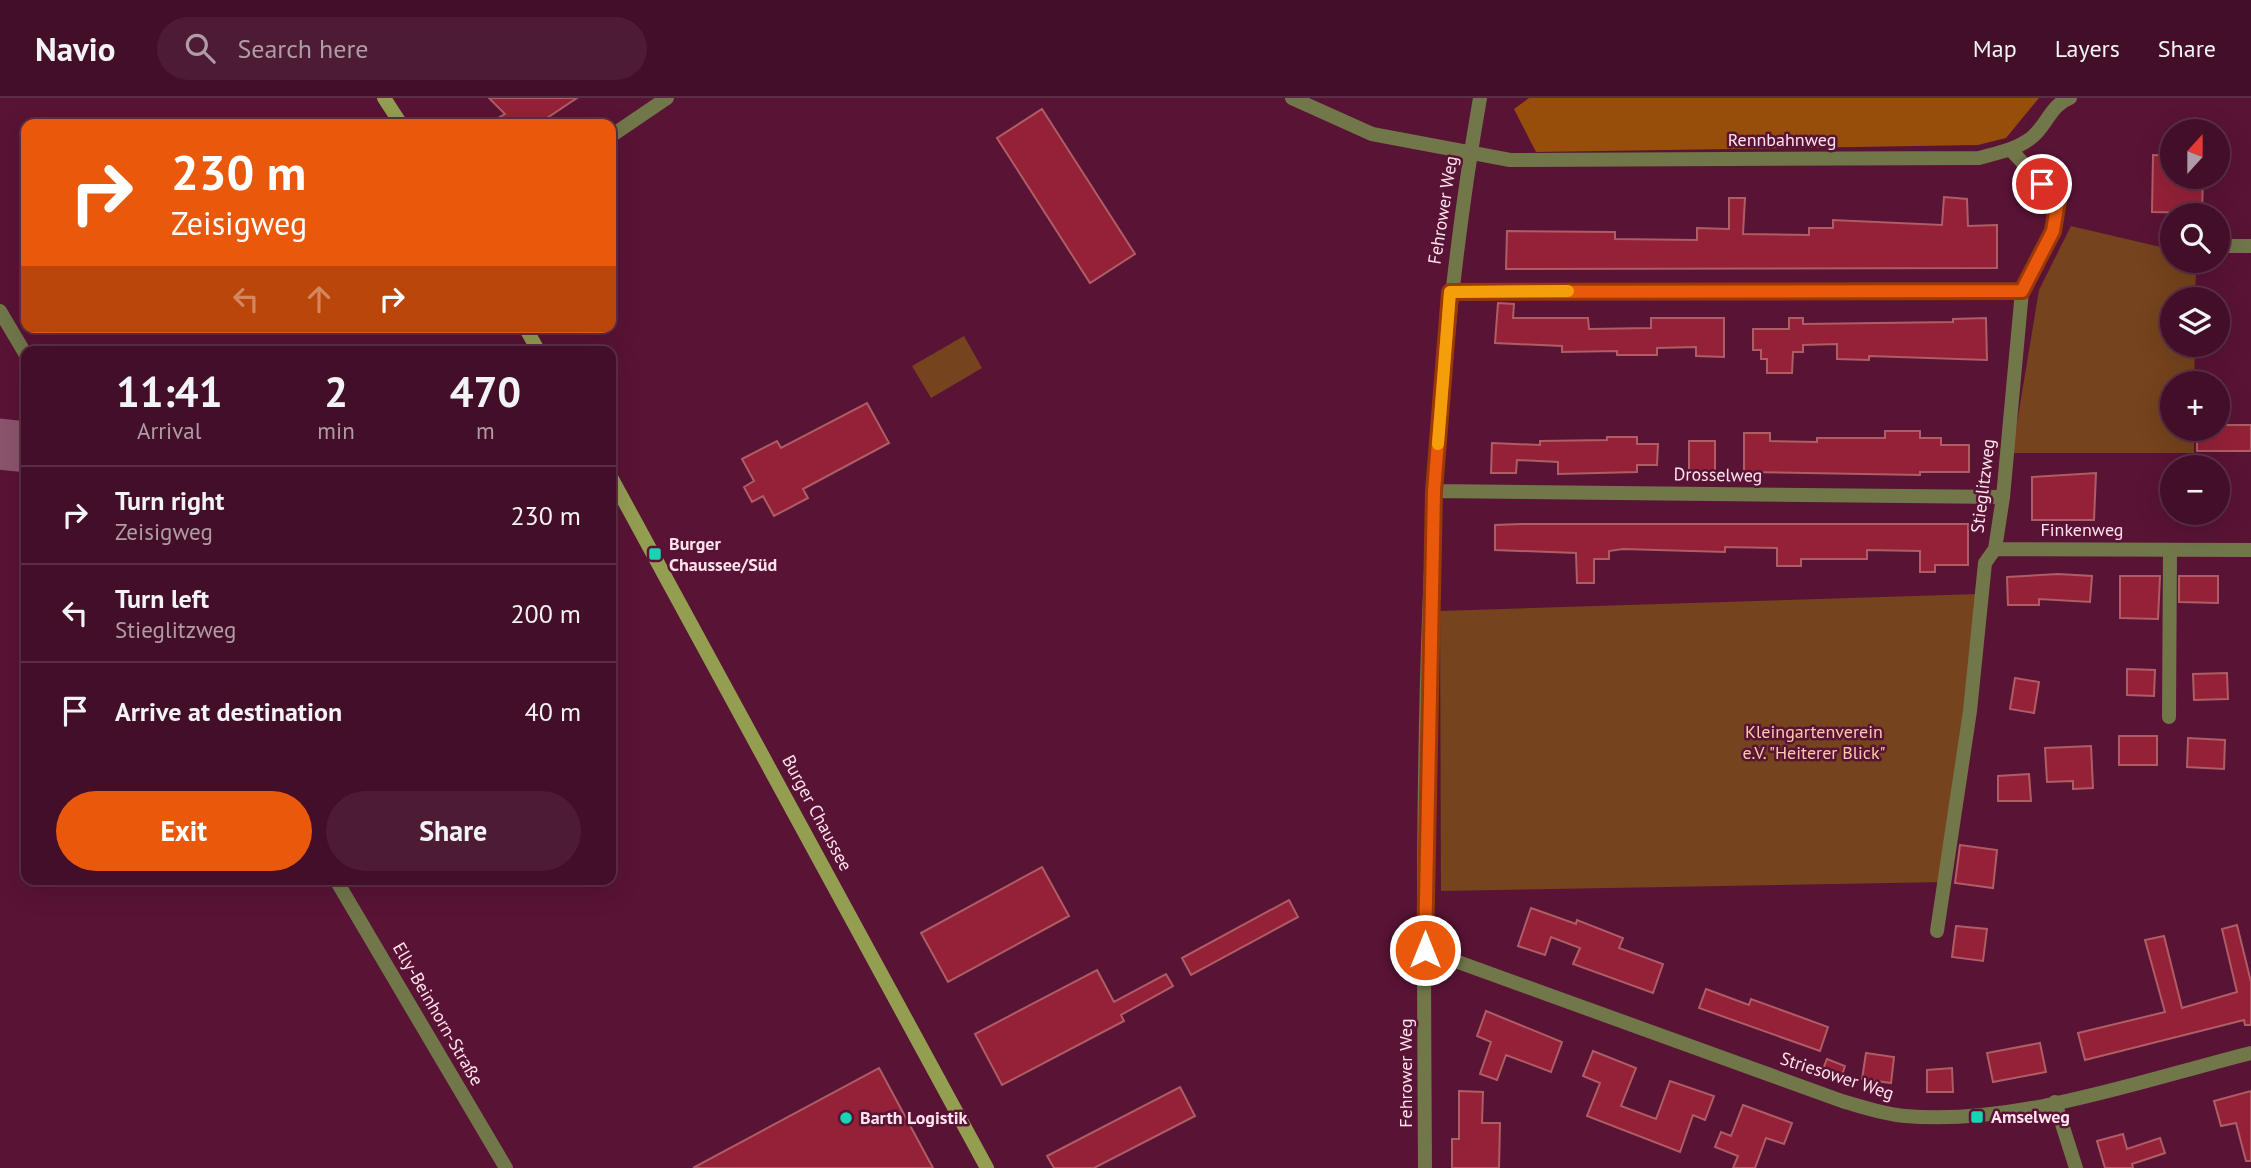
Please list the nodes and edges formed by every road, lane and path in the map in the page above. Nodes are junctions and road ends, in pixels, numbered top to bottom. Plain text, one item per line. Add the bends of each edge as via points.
1 (384, 98) edge
2 (667, 98) edge
3 (1292, 98) edge
4 (1480, 98) edge
5 (2070, 98) edge
6 (398, 119) edge
7 (616, 133) edge
8 (2011, 150) junction
9 (1472, 153) junction
10 (2230, 246) edge
11 (2251, 246) edge
12 (2022, 291) junction
13 (1450, 292) junction
14 (0, 311) edge
15 (21, 347) edge
16 (616, 486) edge
17 (1434, 491) junction
18 (2003, 497) junction
19 (1995, 549) junction
20 (2170, 550) junction
21 (2251, 550) edge
22 (2169, 717) dead end
23 (339, 885) edge
24 (1937, 931) dead end
25 (1425, 950) junction
26 (2251, 1053) edge
27 (2055, 1102) junction
28 (506, 1168) edge
29 (987, 1168) edge
30 (1426, 1168) edge
31 (2076, 1168) edge

1 - 6 main road
2 - 7 street
3 - 9 street, Rennbahnweg via 1372,134
4 - 9 street, Fehrower Weg
5 - 8 street, Rennbahnweg via 2059,102 2034,136
8 - 9 street, Rennbahnweg via 1979,158 1510,160
8 - 12 street, Stieglitzweg via 2058,201 2053,231
9 - 13 street, Fehrower Weg
10 - 11 street
12 - 13 street
12 - 18 street, Stieglitzweg
13 - 17 street, Fehrower Weg
14 - 15 street
16 - 29 main road, Burger Chaussee
17 - 18 street, Drosselweg
17 - 25 street, Fehrower Weg
18 - 19 street, Stieglitzweg
19 - 20 street, Finkenweg
19 - 24 street, Stieglitzweg via 1985,563 1970,711
20 - 21 street, Finkenweg
20 - 22 street
23 - 28 street, Elly-Beinhorn-Straße
25 - 27 street, Striesower Weg via 1880,1112 1977,1117
25 - 30 street, Fehrower Weg
26 - 27 street, Striesower Weg
27 - 31 street

